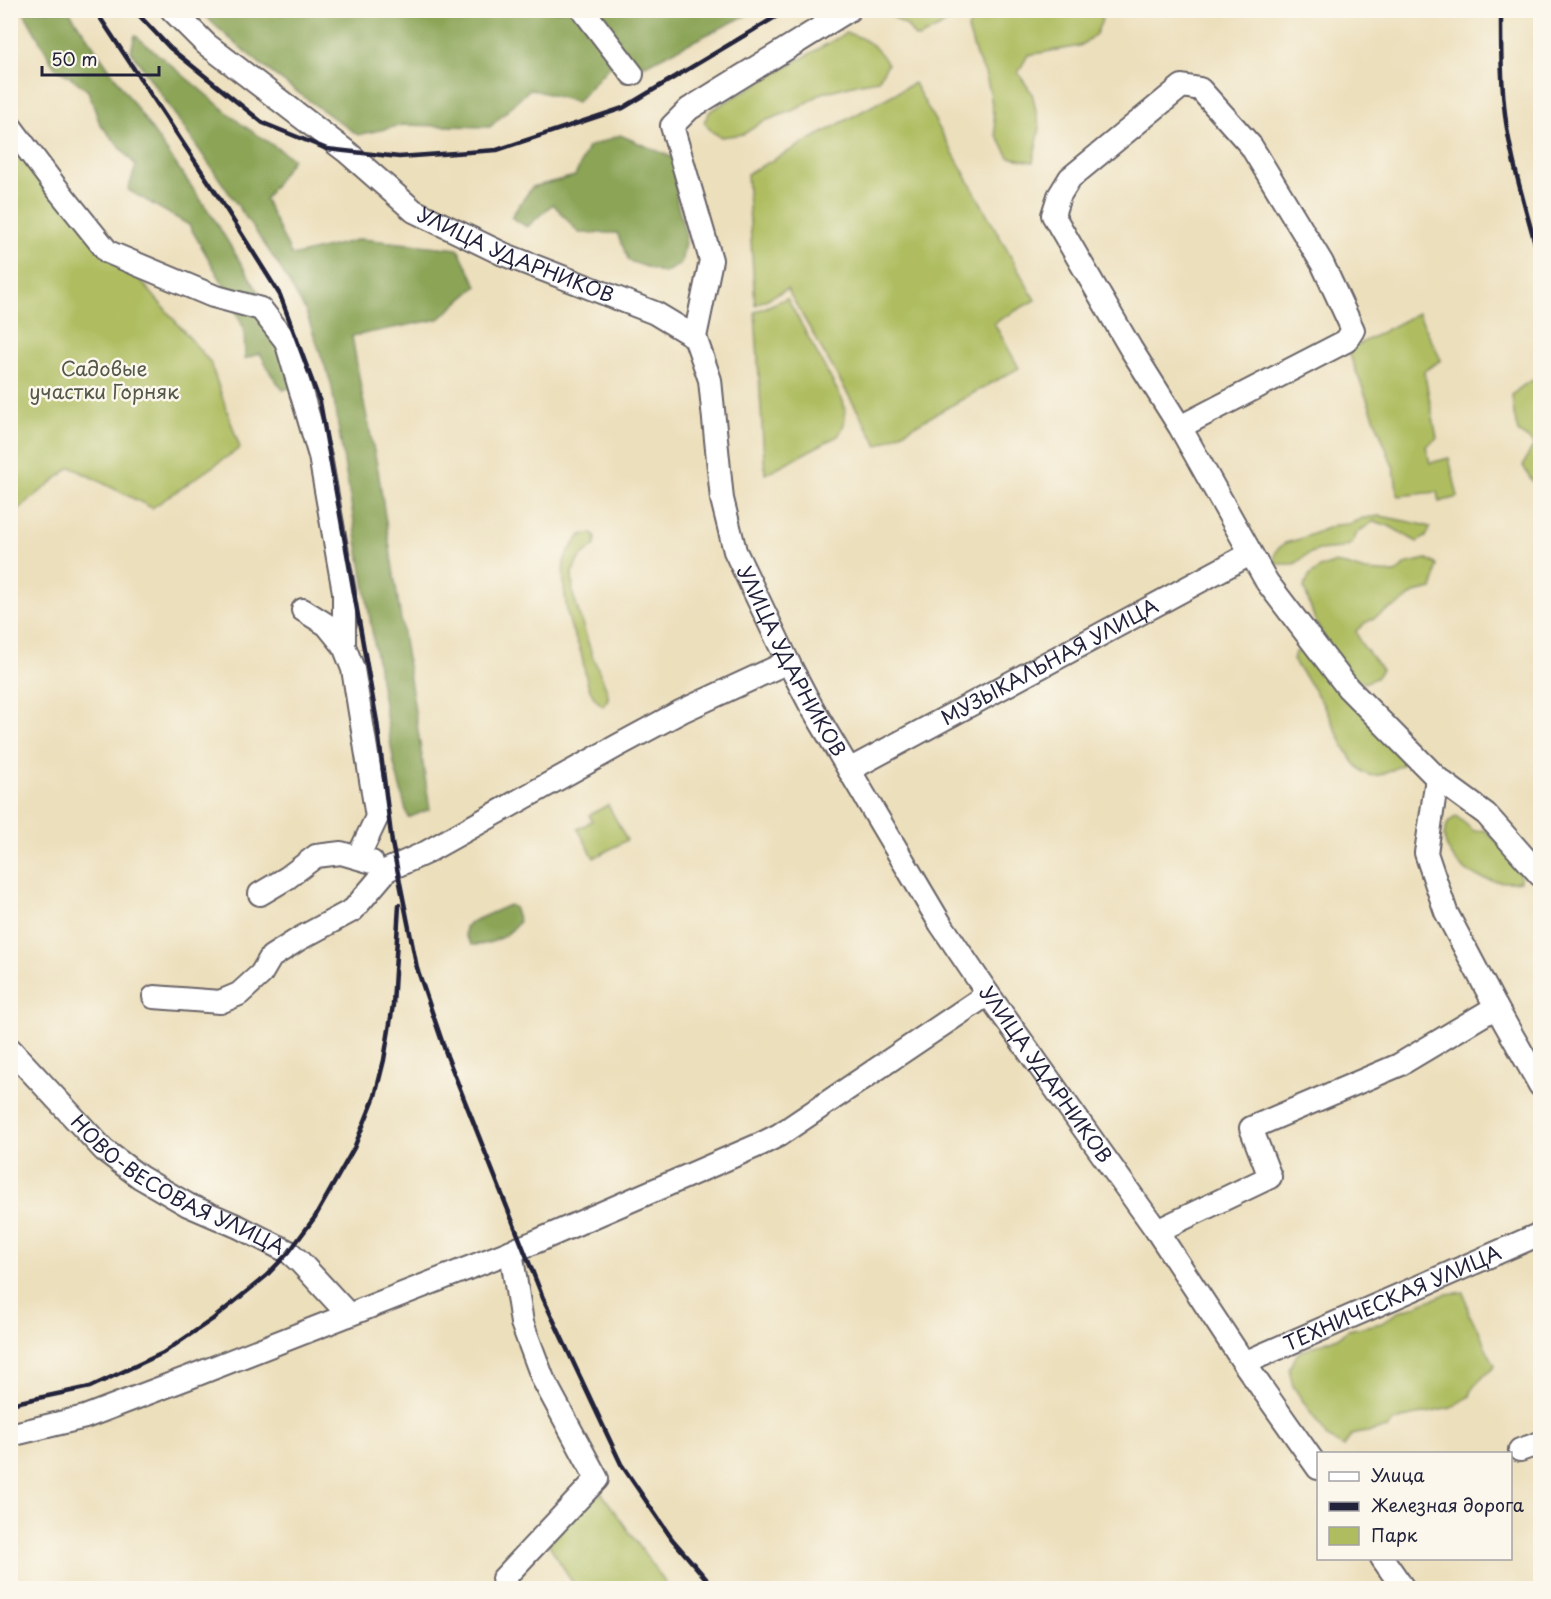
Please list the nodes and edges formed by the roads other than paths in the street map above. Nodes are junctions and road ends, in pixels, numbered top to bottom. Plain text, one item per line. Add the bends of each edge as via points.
1 (172, 10) edge
2 (583, 10) edge
3 (849, 10) edge
4 (632, 74) dead end
5 (10, 126) edge
6 (695, 338) junction
7 (1180, 427) junction
8 (1250, 554) junction
9 (303, 610) dead end
10 (344, 646) junction
11 (788, 662) junction
12 (849, 770) junction
13 (1437, 778) junction
14 (358, 857) junction
15 (387, 870) junction
16 (1540, 875) edge
17 (260, 894) dead end
18 (988, 994) junction
19 (154, 997) dead end
20 (1496, 1007) junction
21 (10, 1049) edge
22 (1540, 1085) edge
23 (1157, 1231) junction
24 (1540, 1234) edge
25 (511, 1251) junction
26 (349, 1315) junction
27 (1244, 1363) junction
28 (10, 1435) edge
29 (1317, 1467) edge
30 (1383, 1560) edge
31 (508, 1588) edge
32 (1403, 1588) edge

1 - 6 street, УЛИЦА УДАРНИКОВ via 206,44 347,152 414,211 503,254 655,313
2 - 4 street
3 - 6 street via 689,109 672,126 711,260
5 - 10 street via 108,252 213,296 261,309 286,341 320,456 344,592
6 - 11 street, УЛИЦА УДАРНИКОВ via 710,380 722,499 735,551
7 - 7 street via 1346,341 1353,330 1322,263 1251,146 1200,89 1182,86 1070,178 1053,215
7 - 8 street
8 - 12 street, МУЗЫКАЛЬНАЯ УЛИЦА
8 - 13 street via 1348,688
9 - 10 street via 327,625
10 - 14 street via 353,669 377,817
11 - 12 street, УЛИЦА УДАРНИКОВ
11 - 15 street via 682,711 425,853
12 - 18 street, УЛИЦА УДАРНИКОВ via 940,923
13 - 16 street via 1486,814
13 - 20 street via 1426,853 1446,912
14 - 15 street
14 - 17 street via 341,853 316,856
15 - 19 street via 353,910 271,957 261,974 239,994 220,1002
18 - 23 street, УЛИЦА УДАРНИКОВ
18 - 25 street via 779,1135
20 - 22 street
20 - 23 street via 1399,1065 1251,1128 1270,1177
21 - 26 street, НОВО-ВЕСОВАЯ УЛИЦА via 104,1150 188,1205 289,1252
23 - 27 street, УЛИЦА УДАРНИКОВ
24 - 27 street, ТЕХНИЧЕСКАЯ УЛИЦА
25 - 26 street
25 - 31 street via 522,1323 543,1379 597,1479 503,1579
26 - 28 street via 85,1417
27 - 29 street, УЛИЦА УДАРНИКОВ
30 - 32 street

